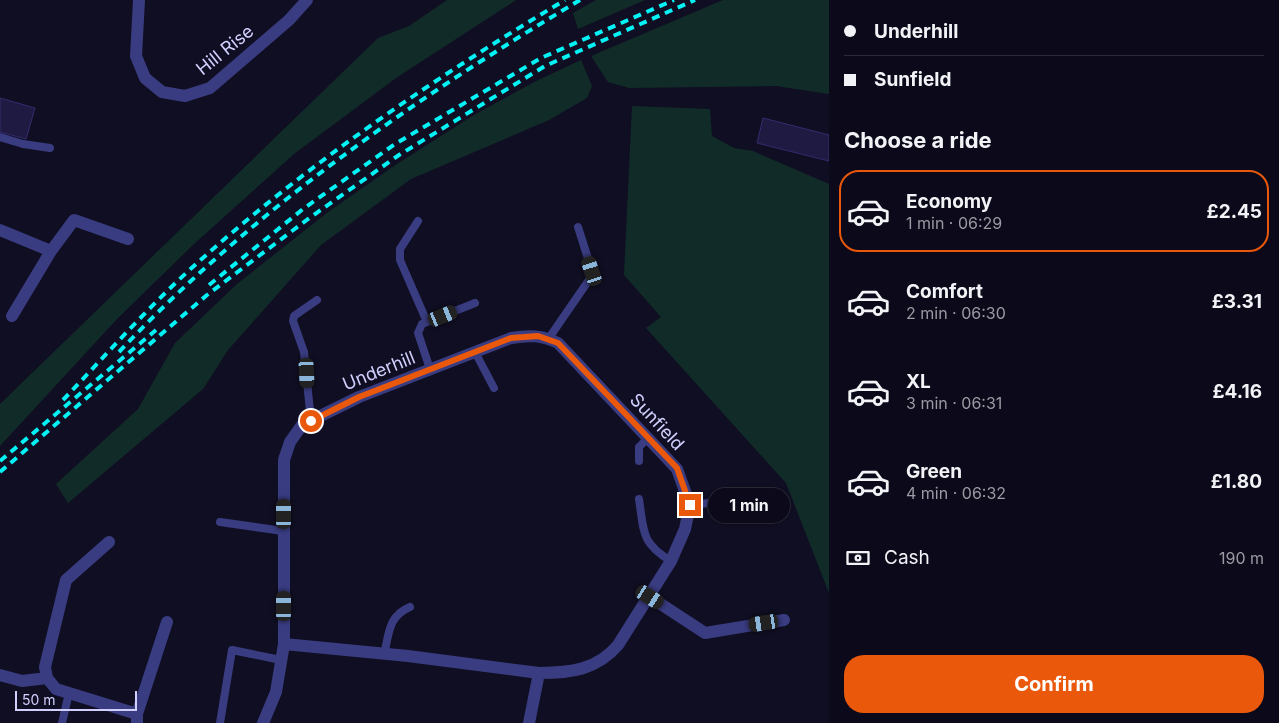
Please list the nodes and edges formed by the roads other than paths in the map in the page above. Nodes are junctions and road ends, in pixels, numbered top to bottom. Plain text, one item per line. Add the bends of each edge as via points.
1 (138, 0) edge
2 (307, 0) edge
3 (0, 137) edge
4 (50, 148) dead end
5 (418, 221) dead end
6 (578, 227) dead end
7 (0, 230) edge
8 (128, 239) dead end
9 (51, 251) junction
10 (317, 300) dead end
11 (474, 303) dead end
12 (12, 316) dead end
13 (427, 322) junction
14 (549, 338) junction
15 (475, 352) junction
16 (430, 369) junction
17 (494, 388) dead end
18 (311, 421) junction
19 (648, 438) junction
20 (639, 462) dead end
21 (639, 499) dead end
22 (736, 500) dead end
23 (690, 505) junction
24 (220, 522) dead end
25 (283, 531) junction
26 (109, 542) dead end
27 (671, 561) junction
28 (650, 597) junction
29 (410, 607) dead end
30 (784, 620) dead end
31 (167, 622) dead end
32 (284, 644) junction
33 (384, 655) junction
34 (281, 660) junction
35 (540, 673) junction
36 (0, 675) edge
37 (47, 678) junction
38 (69, 693) junction
39 (137, 719) edge
40 (62, 723) edge
41 (220, 723) edge
42 (263, 723) edge
43 (529, 723) edge

1 - 2 street, Hill Rise via 136,56 146,78 162,92 185,96 210,88 289,20
3 - 4 lane
5 - 13 lane via 400,249 400,260
6 - 14 lane via 592,277
7 - 9 street
8 - 9 street via 74,220
9 - 12 street
10 - 18 lane via 294,316 293,321 304,352
11 - 13 lane
13 - 16 lane via 422,324 418,333
14 - 15 street, Underhill via 527,335 511,338
14 - 19 street, Sunfield via 558,343
15 - 16 street, Underhill
15 - 17 lane
16 - 18 street, Underhill via 359,397
18 - 25 street, Underhill via 302,425 290,442 284,460
19 - 20 lane via 639,447
19 - 23 street, Sunfield via 677,468
21 - 27 lane via 648,543 654,551
22 - 23 lane
23 - 27 street via 685,529
24 - 25 lane
25 - 32 street, Underhill
26 - 37 street via 66,580 45,667
27 - 28 street
28 - 30 street via 705,633
28 - 35 street via 610,655 588,668 565,673
29 - 33 lane via 399,611 394,618
31 - 39 street
32 - 33 street
32 - 34 street, Underhill
33 - 35 street
34 - 41 lane via 232,650
34 - 42 street, Underhill via 276,692
35 - 43 street
36 - 37 street via 22,681
37 - 38 street via 56,688
38 - 39 street
38 - 40 lane

